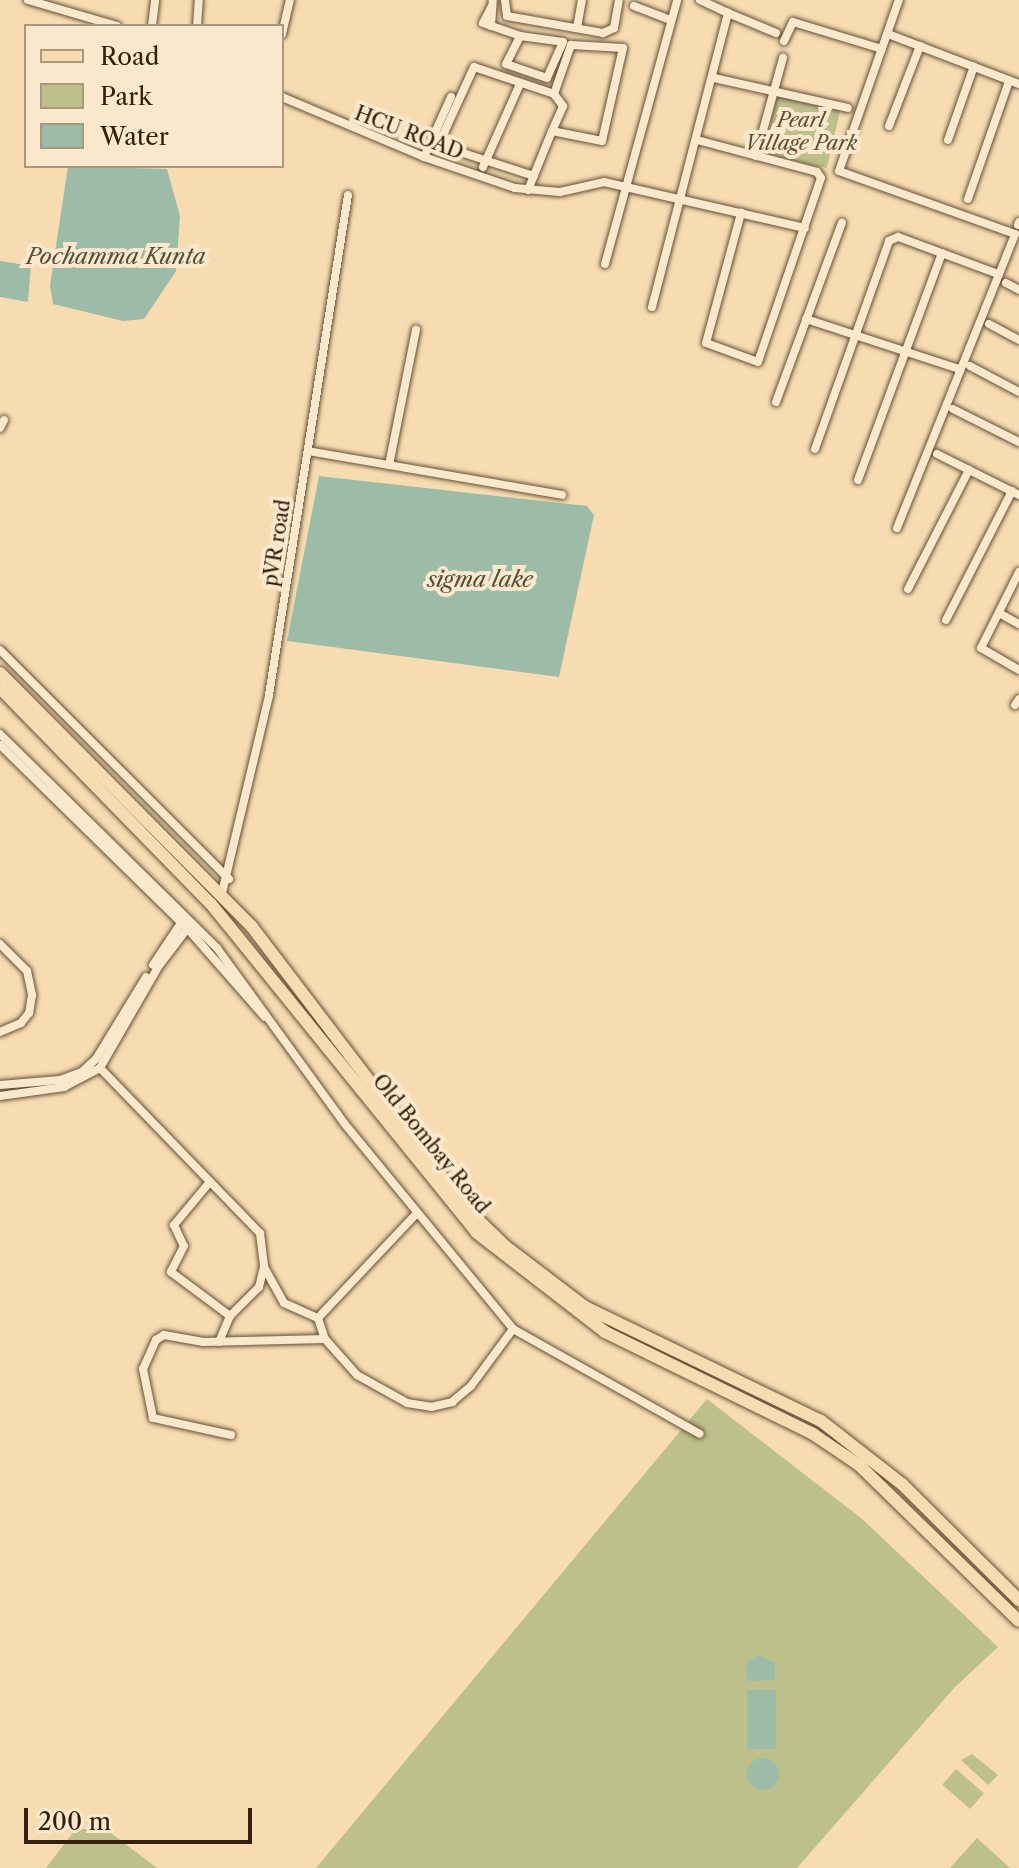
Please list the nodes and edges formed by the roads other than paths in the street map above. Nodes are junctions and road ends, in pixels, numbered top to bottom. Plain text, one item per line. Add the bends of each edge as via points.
1 (28, 0) edge
2 (155, 0) edge
3 (199, 0) edge
4 (290, 0) edge
5 (505, 0) edge
6 (582, 0) edge
7 (619, 0) edge
8 (677, 0) edge
9 (700, 0) edge
10 (899, 0) edge
11 (493, 3) edge
12 (634, 6) dead end
13 (728, 13) junction
14 (670, 20) junction
15 (110, 24) edge
16 (152, 24) edge
17 (197, 24) edge
18 (284, 26) edge
19 (577, 28) junction
20 (776, 33) dead end
21 (888, 34) junction
22 (520, 36) junction
23 (784, 41) dead end
24 (920, 46) junction
25 (882, 49) junction
26 (783, 58) dead end
27 (974, 66) junction
28 (714, 78) junction
29 (1009, 81) junction
30 (520, 84) junction
31 (1019, 84) edge
32 (775, 91) junction
33 (554, 94) junction
34 (451, 97) dead end
35 (284, 98) edge
36 (848, 108) dead end
37 (889, 126) dead end
38 (552, 131) junction
39 (697, 140) junction
40 (948, 140) dead end
41 (756, 156) junction
42 (424, 157) junction
43 (485, 164) junction
44 (479, 176) junction
45 (534, 176) junction
46 (627, 186) junction
47 (528, 190) junction
48 (348, 195) dead end
49 (680, 198) junction
50 (968, 199) dead end
51 (741, 213) junction
52 (842, 223) dead end
53 (805, 228) junction
54 (942, 253) junction
55 (605, 264) dead end
56 (998, 274) junction
57 (1006, 283) dead end
58 (1019, 290) edge
59 (652, 307) dead end
60 (806, 319) junction
61 (989, 324) dead end
62 (416, 330) dead end
63 (856, 335) junction
64 (1019, 340) edge
65 (906, 350) junction
66 (970, 366) dead end
67 (959, 369) junction
68 (1019, 392) edge
69 (776, 402) dead end
70 (953, 409) dead end
71 (1019, 442) edge
72 (815, 449) dead end
73 (308, 451) junction
74 (937, 454) dead end
75 (389, 465) junction
76 (969, 470) junction
77 (858, 480) dead end
78 (1016, 493) edge
79 (562, 495) dead end
80 (897, 528) dead end
81 (1019, 572) edge
82 (908, 589) dead end
83 (999, 613) junction
84 (946, 620) dead end
85 (1019, 624) edge
86 (0, 650) edge
87 (1019, 670) edge
88 (0, 673) edge
89 (0, 688) edge
90 (0, 734) edge
91 (0, 745) edge
92 (229, 879) junction
93 (222, 893) junction
94 (187, 922) junction
95 (0, 944) edge
96 (0, 1032) edge
97 (100, 1068) junction
98 (0, 1085) edge
99 (0, 1096) edge
100 (209, 1183) junction
101 (416, 1214) junction
102 (264, 1267) junction
103 (230, 1316) junction
104 (318, 1318) junction
105 (513, 1329) junction
106 (325, 1339) junction
107 (219, 1342) junction
108 (700, 1434) dead end
109 (231, 1435) dead end
110 (1017, 1598) edge
111 (1004, 1606) junction
112 (1019, 1621) edge

1 - 15 street
2 - 16 street
3 - 17 street
4 - 18 street
5 - 19 street via 507,16
6 - 19 street
7 - 19 street via 612,30
8 - 14 street
9 - 13 street
10 - 21 street
11 - 22 street via 487,24
12 - 14 street
13 - 20 street
13 - 28 street
14 - 46 street
21 - 24 street
21 - 25 street
22 - 22 street via 506,64 547,78 563,42
23 - 25 street via 793,22
24 - 27 street
24 - 37 street
25 - 56 street via 839,171 1015,234
26 - 32 street
27 - 29 street
27 - 40 street
28 - 32 street
28 - 39 street
29 - 31 street
29 - 50 street
30 - 33 street
30 - 43 street
30 - 43 street via 478,67 469,70 441,140 445,147
32 - 36 street
32 - 41 street
33 - 38 street via 563,101
33 - 38 street via 575,42 624,49 602,141
34 - 42 street
35 - 42 street, HCU ROAD
38 - 45 street
39 - 41 street
39 - 49 street
41 - 53 street via 820,175
42 - 44 street, HCU ROAD
43 - 44 street
43 - 45 street
44 - 47 street, HCU ROAD
45 - 47 street
46 - 47 street, HCU ROAD via 594,182 560,192
46 - 49 street, HCU ROAD
46 - 55 street
48 - 73 street, pVR road
49 - 51 street, HCU ROAD
49 - 59 street
51 - 53 street, HCU ROAD
51 - 53 street via 706,343 758,362
52 - 60 street
54 - 56 street
54 - 63 street via 898,237 889,241
54 - 65 street
56 - 67 street
57 - 58 street
60 - 63 street
60 - 69 street
61 - 64 street
62 - 75 street
63 - 65 street
63 - 72 street
65 - 67 street
65 - 77 street
66 - 68 street
67 - 80 street
70 - 71 street
73 - 75 street
73 - 92 street, pVR road via 269,695
74 - 76 street
75 - 79 street
76 - 78 street
76 - 82 street
78 - 84 street
81 - 83 street
83 - 85 street
83 - 87 street via 981,648
86 - 92 street
88 - 93 main road, Old Bombay Road
89 - 111 main road, Old Bombay Road via 211,904 477,1233 605,1332 813,1434 859,1465
90 - 94 street
91 - 94 street
92 - 93 street, pVR road
93 - 110 main road, Old Bombay Road via 465,1207 505,1246 585,1307 821,1421 902,1484
94 - 97 street
94 - 98 street via 96,1059 68,1079
94 - 101 street via 258,999 266,1018
95 - 96 street via 27,971 32,995 21,1023
97 - 99 street via 64,1087
97 - 100 street
100 - 102 street via 260,1233
100 - 103 street via 174,1225 184,1246 171,1272
101 - 104 street
101 - 105 street
102 - 103 street via 259,1287
102 - 104 street via 284,1303
103 - 107 street
104 - 106 street
105 - 106 street via 471,1386 452,1402 431,1407 407,1403 357,1375
105 - 108 street
106 - 107 street
107 - 109 street via 164,1335 147,1355 142,1383 156,1421
110 - 111 main road
111 - 112 main road, Old Bombay Road

